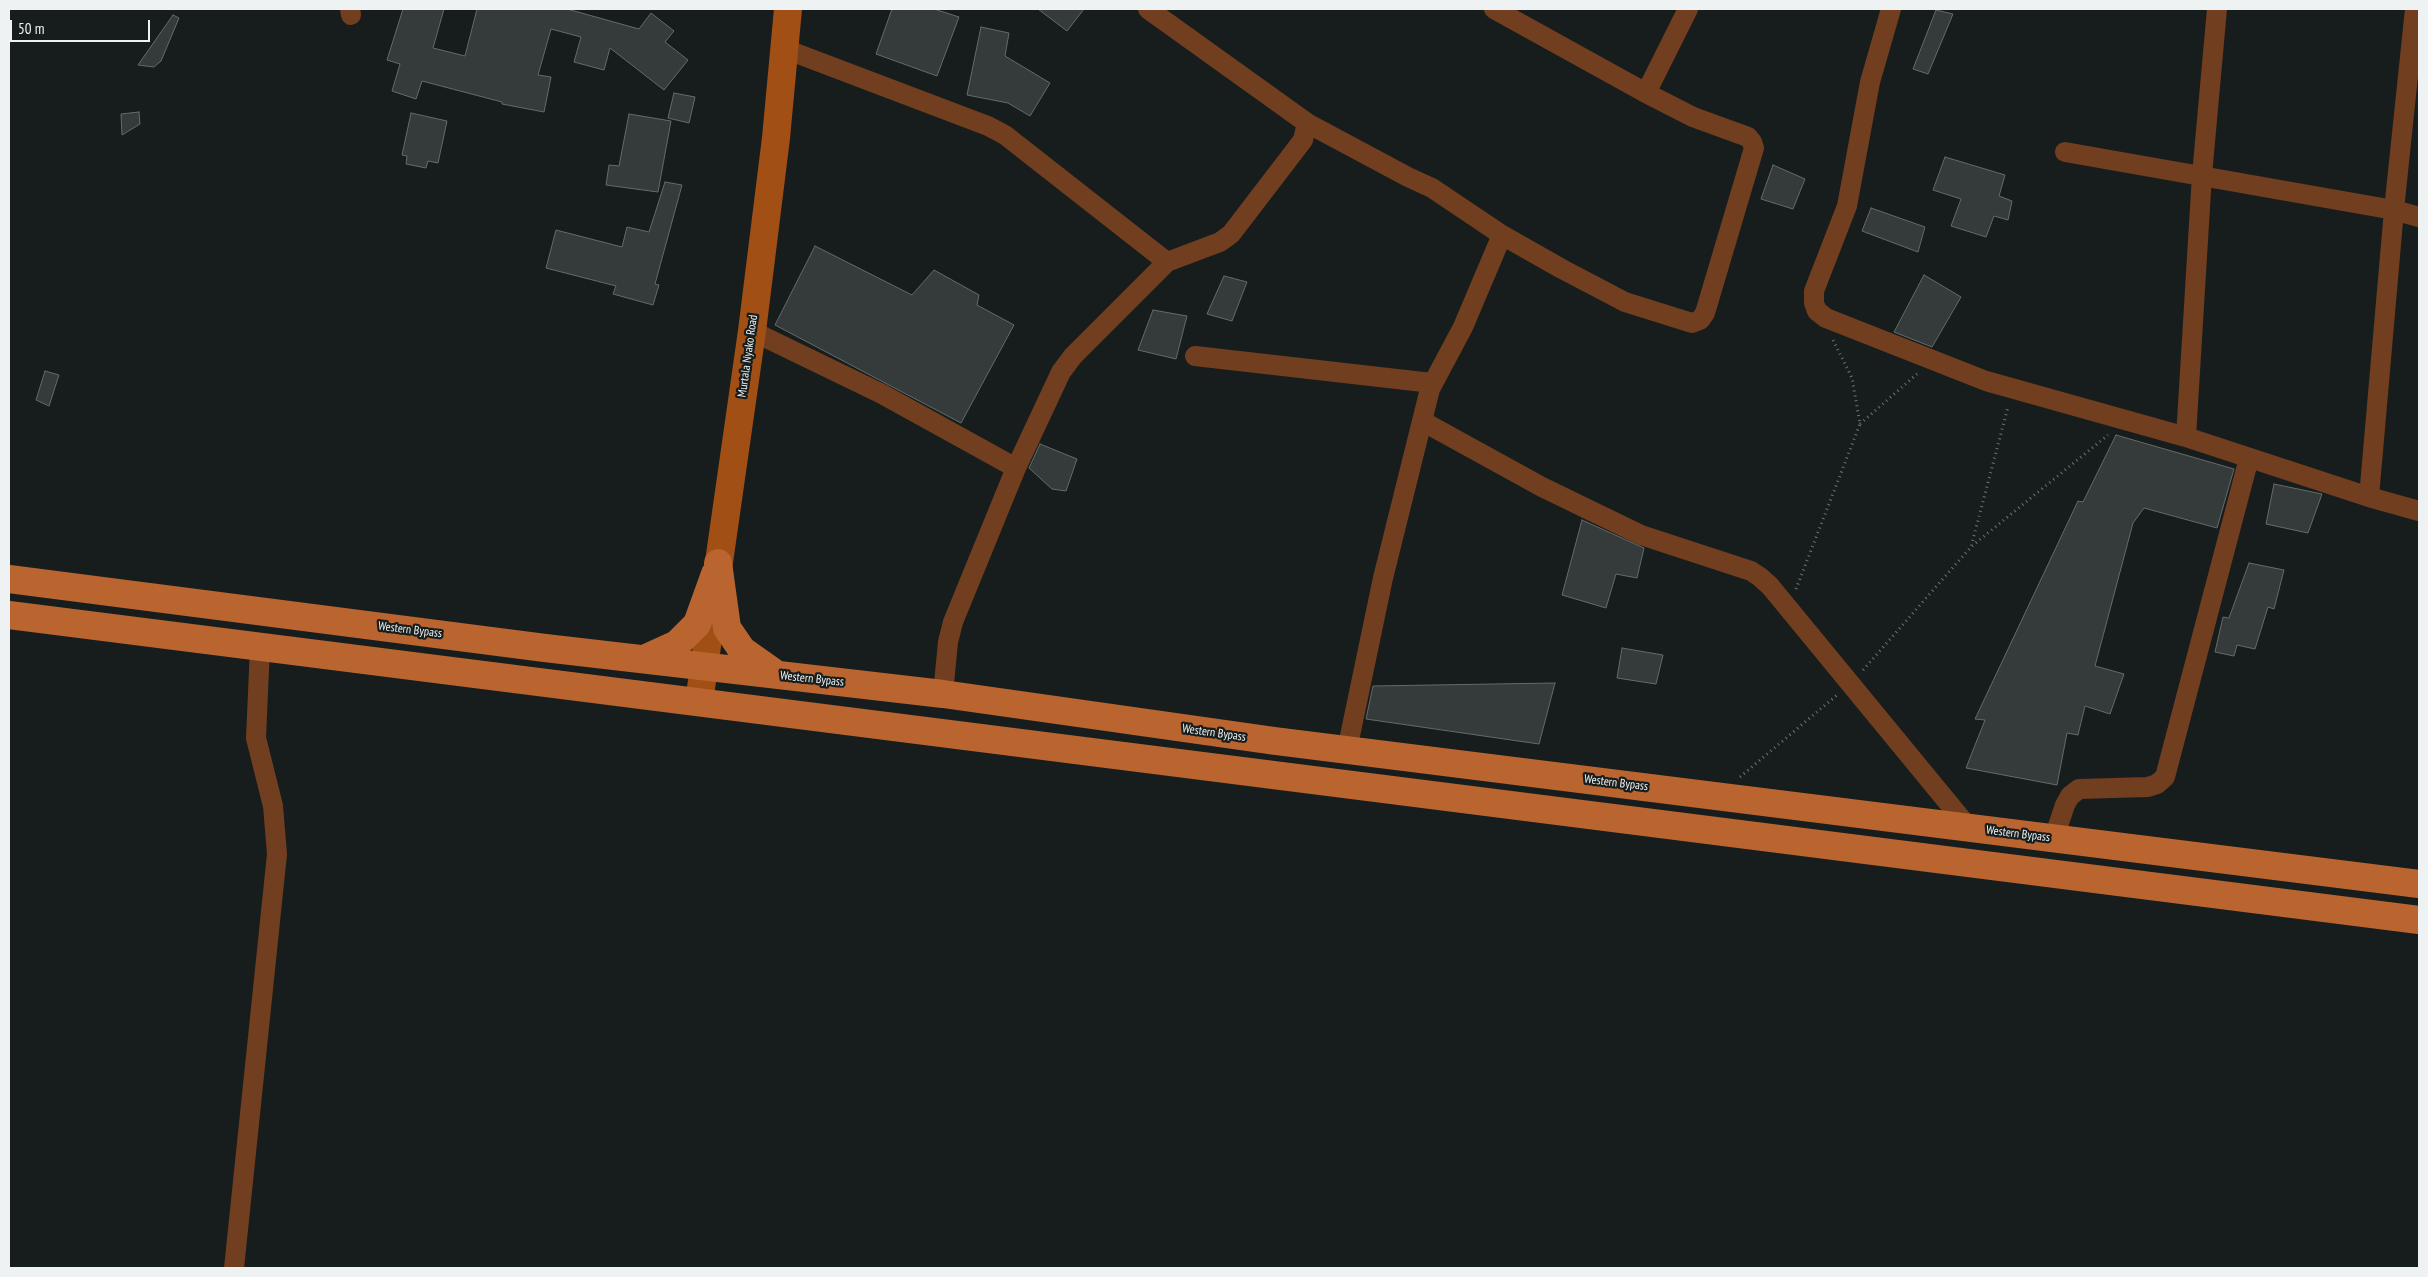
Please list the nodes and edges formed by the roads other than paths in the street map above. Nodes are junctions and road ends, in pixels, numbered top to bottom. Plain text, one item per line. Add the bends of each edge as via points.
1 (788, 9) edge
2 (1148, 9) edge
3 (1494, 9) edge
4 (1688, 9) edge
5 (1891, 9) edge
6 (2217, 9) edge
7 (2416, 9) edge
8 (785, 49) junction
9 (1646, 92) junction
10 (1307, 123) junction
11 (2065, 152) dead end
12 (2202, 175) junction
13 (2394, 210) junction
14 (2419, 217) edge
15 (1502, 235) junction
16 (1167, 262) junction
17 (752, 331) junction
18 (1195, 356) dead end
19 (1432, 383) junction
20 (1422, 421) junction
21 (2186, 437) junction
22 (2249, 458) junction
23 (1016, 468) junction
24 (2369, 497) junction
25 (2419, 511) edge
26 (718, 563) junction
27 (9, 579) edge
28 (9, 615) edge
29 (260, 647) junction
30 (644, 659) junction
31 (703, 667) junction
32 (778, 676) junction
33 (943, 694) junction
34 (699, 702) junction
35 (1347, 750) junction
36 (1969, 828) junction
37 (2054, 838) junction
38 (2419, 884) edge
39 (2419, 920) edge
40 (234, 1268) edge

1 - 8 street, Murtala Nyako Road
2 - 10 street
3 - 9 street
4 - 9 street
5 - 21 street via 1870,82 1847,206 1814,291 1817,311 1826,318 1986,381
6 - 12 street
7 - 13 street
8 - 16 street via 1005,135
8 - 17 street, Murtala Nyako Road
9 - 15 street via 1693,117 1748,137 1752,142 1751,158 1700,320 1692,323 1625,302
10 - 15 street via 1432,188
10 - 16 street via 1303,140 1231,234 1220,242
11 - 12 street
12 - 13 street
12 - 21 street
13 - 14 street
13 - 24 street
15 - 19 street via 1463,327
16 - 23 street via 1067,364
17 - 23 street via 882,394
17 - 26 street, Murtala Nyako Road
18 - 19 street
19 - 20 street
20 - 35 street via 1383,578
20 - 36 street via 1542,487 1641,535 1751,571 1770,586
21 - 22 street
22 - 24 street
22 - 37 street via 2165,777 2148,787 2079,789 2065,805
23 - 33 street via 953,622
24 - 25 street
26 - 30 main road via 697,624 677,644
26 - 31 street, Murtala Nyako Road
26 - 32 main road via 727,628 742,650
27 - 30 main road, Western Bypass
28 - 29 main road
29 - 34 main road
29 - 40 street via 256,738 273,806 277,854
30 - 31 main road, Western Bypass
31 - 32 main road, Western Bypass
31 - 34 street, Murtala Nyako Road
32 - 33 main road, Western Bypass
33 - 35 main road, Western Bypass
34 - 39 main road
35 - 36 main road, Western Bypass
36 - 37 main road, Western Bypass
37 - 38 main road, Western Bypass

